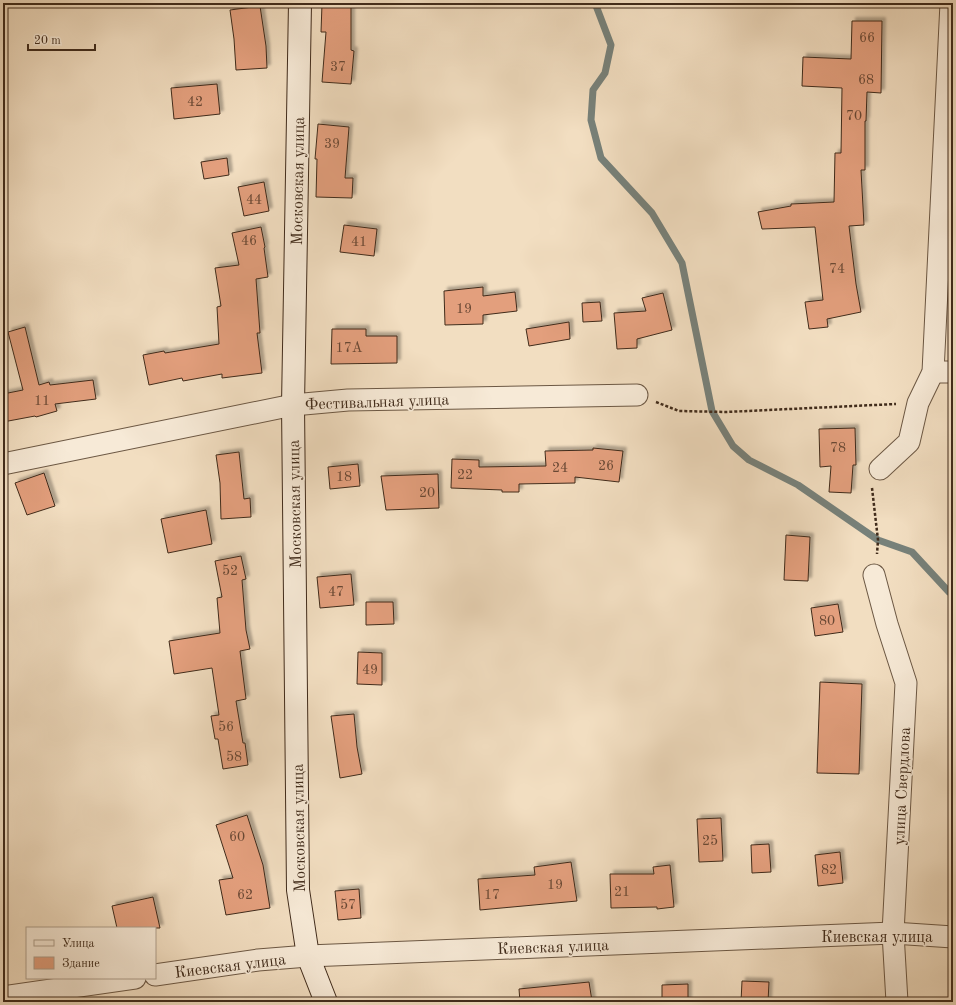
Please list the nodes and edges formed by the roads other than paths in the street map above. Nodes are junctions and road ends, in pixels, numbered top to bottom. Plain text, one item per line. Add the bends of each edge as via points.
1 (300, 3) edge
2 (950, 3) edge
3 (943, 372) edge
4 (637, 395) road end
5 (293, 405) junction
6 (3, 464) edge
7 (880, 469) road end
8 (874, 575) road end
9 (893, 933) junction
10 (953, 937) edge
11 (308, 956) junction
12 (156, 975) edge
13 (128, 979) edge
14 (3, 997) edge
15 (326, 1002) edge
16 (897, 1002) edge

1 - 5 street, Московская улица
2 - 3 street
3 - 7 street via 918,403 908,442
4 - 5 street, Фестивальная улица via 348,400
5 - 6 street, Фестивальная улица
5 - 11 street, Московская улица via 298,890
8 - 9 street, улица Свердлова via 906,683
9 - 10 street, Киевская улица
9 - 11 street, Киевская улица
9 - 16 street, улица Свердлова
11 - 12 street, Киевская улица via 258,960
11 - 15 street, Московская улица
13 - 14 street

